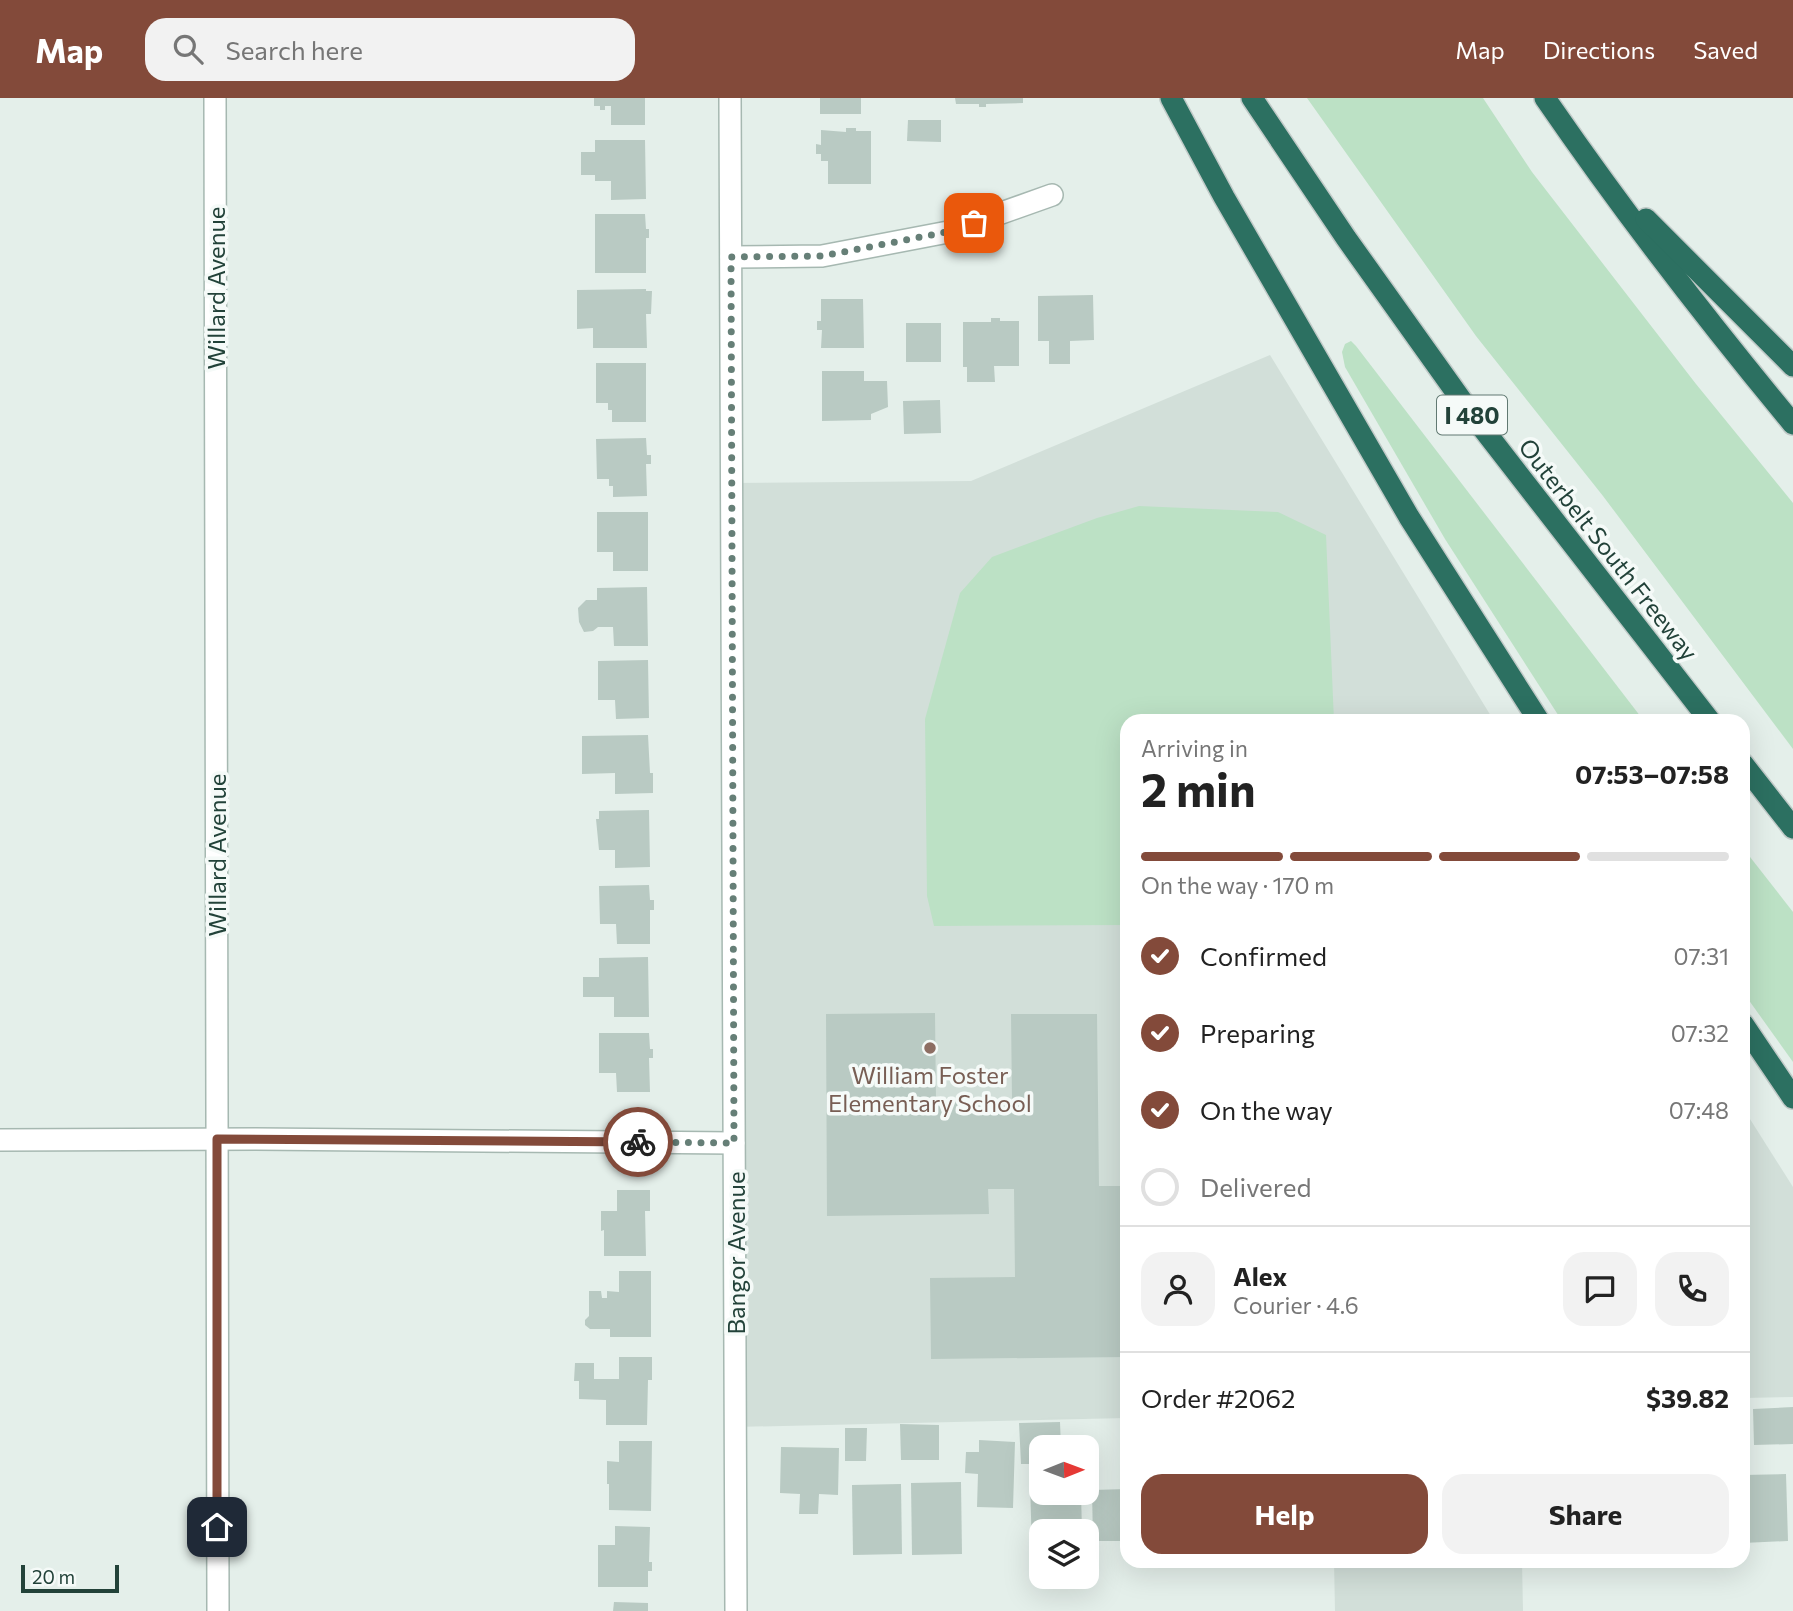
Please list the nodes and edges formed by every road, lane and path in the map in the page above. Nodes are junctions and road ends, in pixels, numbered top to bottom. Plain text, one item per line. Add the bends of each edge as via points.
1 (215, 98) edge
2 (730, 98) edge
3 (1171, 98) edge
4 (1252, 98) edge
5 (1545, 98) edge
6 (1590, 163) junction
7 (1052, 195) dead end
8 (731, 257) junction
9 (1793, 366) edge
10 (1793, 424) edge
11 (1535, 714) edge
12 (1705, 714) edge
13 (1750, 773) edge
14 (1793, 828) edge
15 (1750, 1034) edge
16 (1793, 1098) edge
17 (217, 1139) junction
18 (0, 1140) edge
19 (734, 1143) junction
20 (218, 1611) edge
21 (736, 1611) edge

1 - 17 street, Willard Avenue
2 - 8 street, Bangor Avenue
3 - 11 highway via 1409,517
4 - 12 highway, Outerbelt South Freeway / I 480 via 1470,412
5 - 6 highway
6 - 9 highway
6 - 10 highway
7 - 8 street via 947,232 822,256
8 - 19 street, Bangor Avenue
13 - 14 highway
15 - 16 highway
17 - 18 street
17 - 19 street
17 - 20 street, Willard Avenue
19 - 21 street, Bangor Avenue

